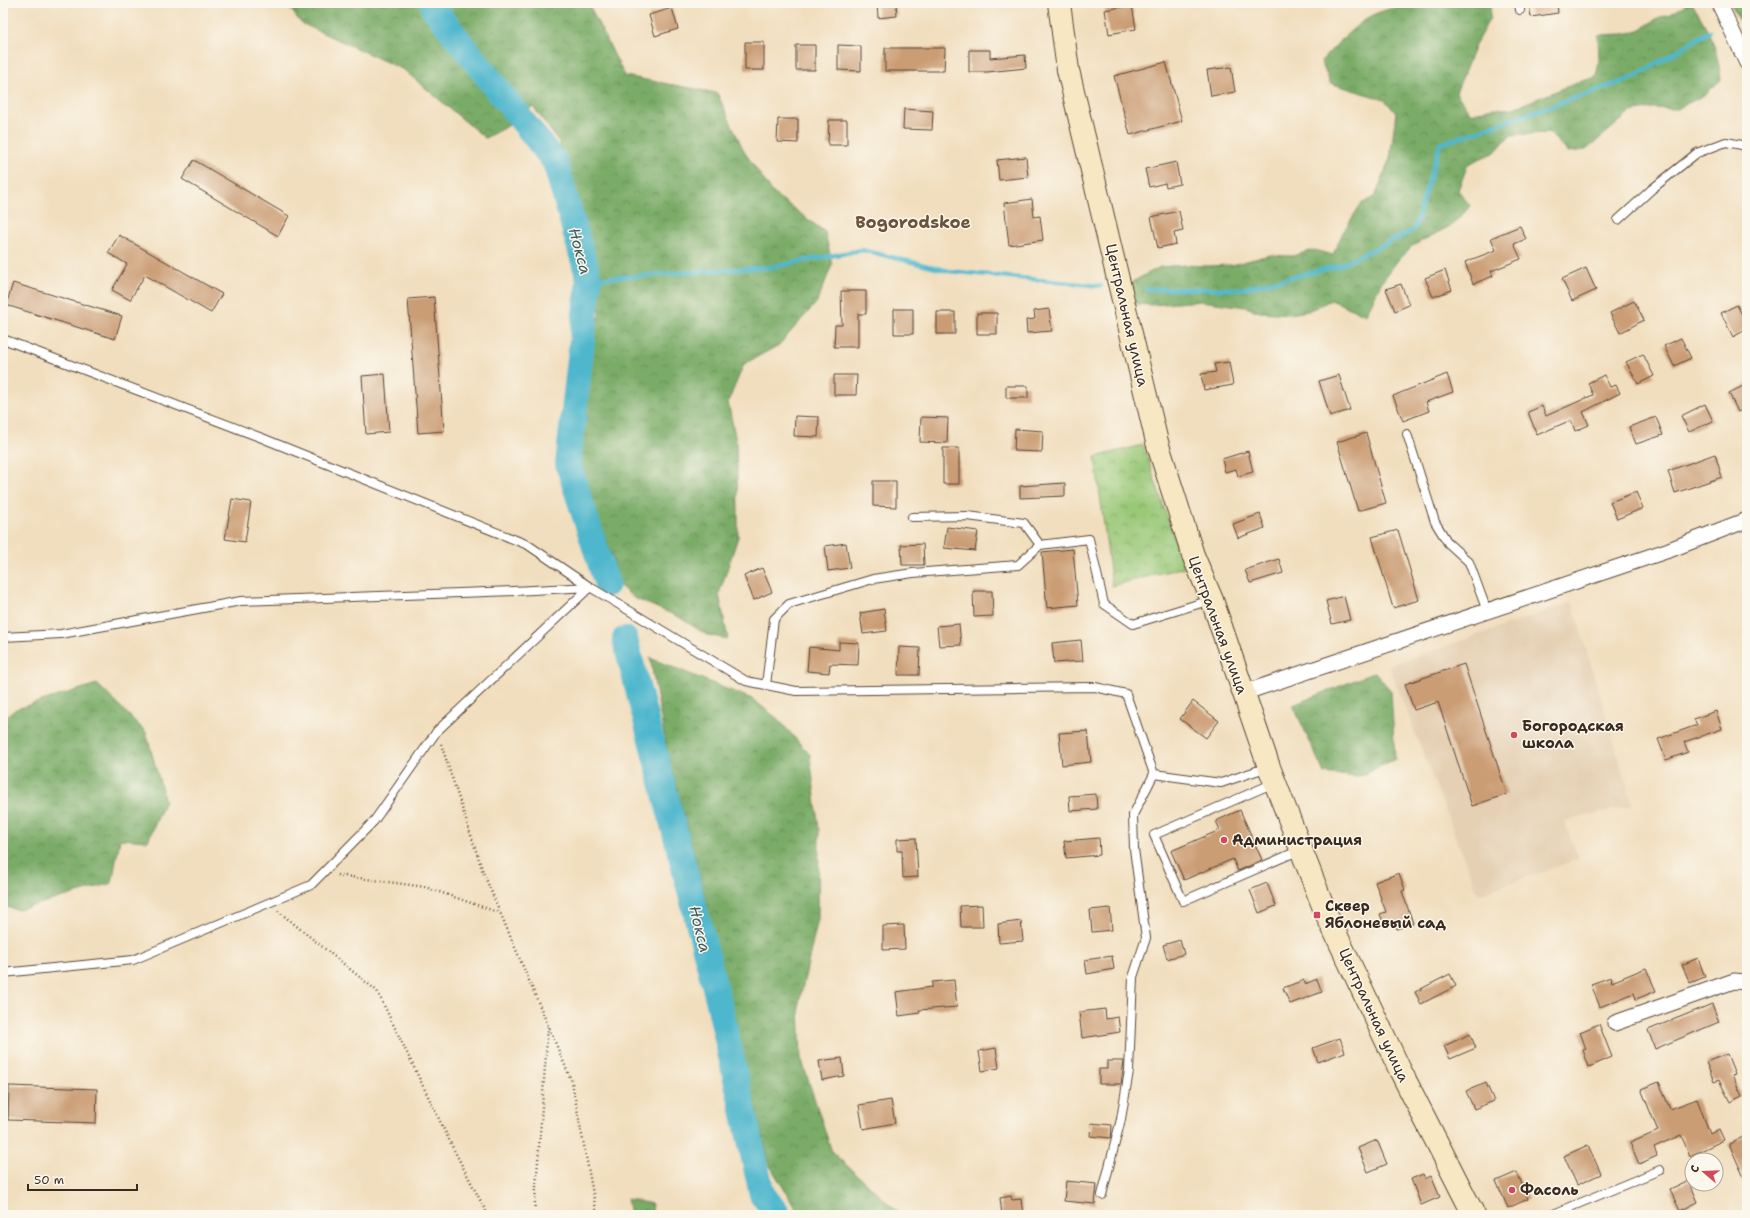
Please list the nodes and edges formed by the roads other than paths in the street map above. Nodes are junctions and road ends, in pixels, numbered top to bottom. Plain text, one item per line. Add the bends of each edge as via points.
1 (1059, 3) edge
2 (1719, 3) edge
3 (1747, 63) edge
4 (1747, 146) edge
5 (1618, 220) dead end
6 (3, 339) edge
7 (1407, 434) dead end
8 (912, 517) dead end
9 (1747, 520) edge
10 (1040, 545) junction
11 (590, 587) junction
12 (1212, 600) junction
13 (1486, 611) junction
14 (3, 637) edge
15 (766, 685) junction
16 (1243, 693) junction
17 (1154, 774) junction
18 (1272, 775) junction
19 (1301, 850) junction
20 (3, 973) edge
21 (1747, 982) edge
22 (1615, 1023) dead end
23 (1660, 1170) dead end
24 (1102, 1195) dead end
25 (1474, 1215) edge
26 (1551, 1215) edge

1 - 12 street, Центральная улица via 1068,70 1157,442 1193,555
2 - 3 street
4 - 5 lane via 1726,142 1697,153
6 - 11 lane via 262,438 528,545
7 - 13 lane via 1435,522 1448,543 1469,562
8 - 10 lane via 967,516 1024,523
9 - 13 street via 1669,550
10 - 12 lane via 1089,539 1104,604 1133,624
10 - 15 lane via 1018,565 913,573 873,579 789,604 774,619
11 - 14 lane via 241,601 61,634
11 - 15 lane via 746,681
11 - 20 lane via 437,731 374,821 310,885 133,960
12 - 16 street, Центральная улица
13 - 16 street
15 - 17 lane via 796,690 1095,687 1126,694
16 - 18 street, Центральная улица
17 - 18 lane via 1221,783
17 - 24 lane via 1133,815 1134,850 1146,938 1133,977 1129,1071
18 - 19 street, Центральная улица
18 - 19 lane via 1154,835 1183,901
19 - 25 street, Центральная улица via 1325,911 1396,1063
21 - 22 street via 1734,981
23 - 26 lane

